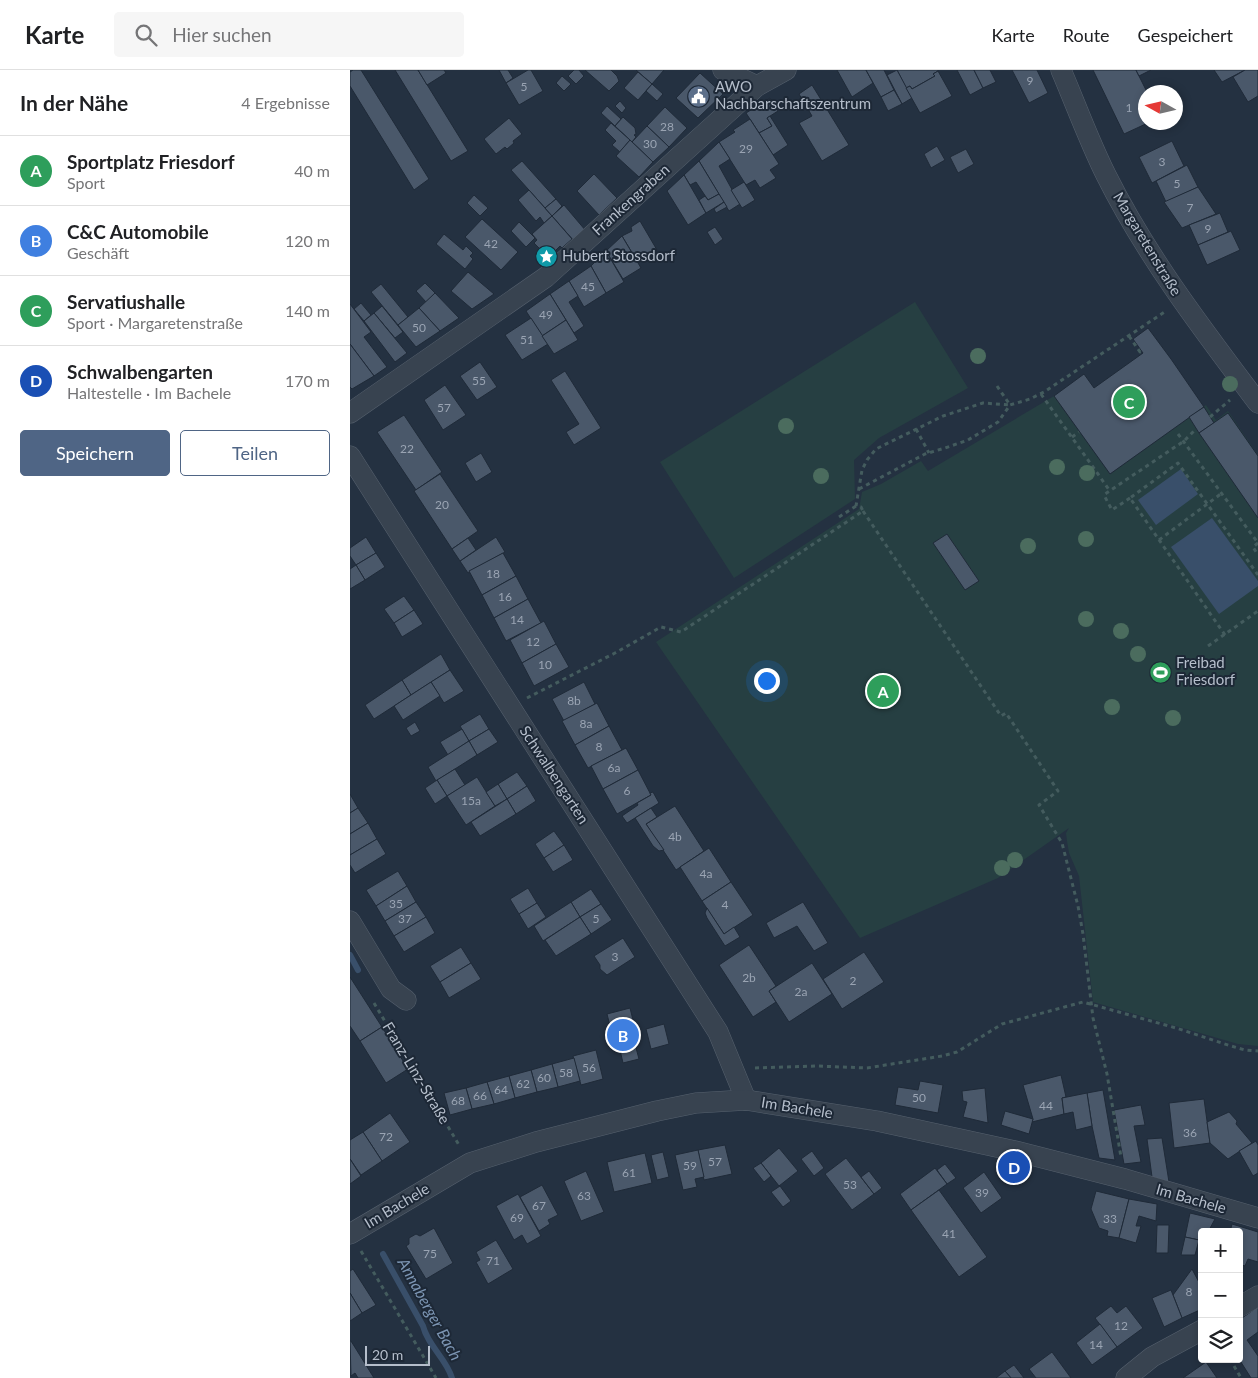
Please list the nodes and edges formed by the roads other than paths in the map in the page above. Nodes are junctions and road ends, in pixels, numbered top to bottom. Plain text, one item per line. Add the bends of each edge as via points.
1 (723, 70) edge
2 (786, 70) edge
3 (1061, 70) edge
4 (758, 86) junction
5 (1258, 403) edge
6 (350, 412) edge
7 (350, 456) edge
8 (350, 921) edge
9 (398, 995) road end
10 (746, 1100) junction
11 (1258, 1218) edge
12 (350, 1234) edge
13 (1258, 1296) edge
14 (1243, 1305) edge
15 (1198, 1332) edge
16 (1126, 1378) edge

1 - 4 street
2 - 4 street, Frankengraben
3 - 5 street, Margaretenstraße via 1120,202 1181,301
4 - 6 street, Frankengraben via 546,277
7 - 10 street, Schwalbengarten via 718,1032
8 - 9 street
10 - 11 street, Im Bachele via 877,1121 1015,1151
10 - 12 street, Im Bachele via 696,1103 656,1111 470,1163
13 - 14 street
15 - 16 street via 1152,1357

